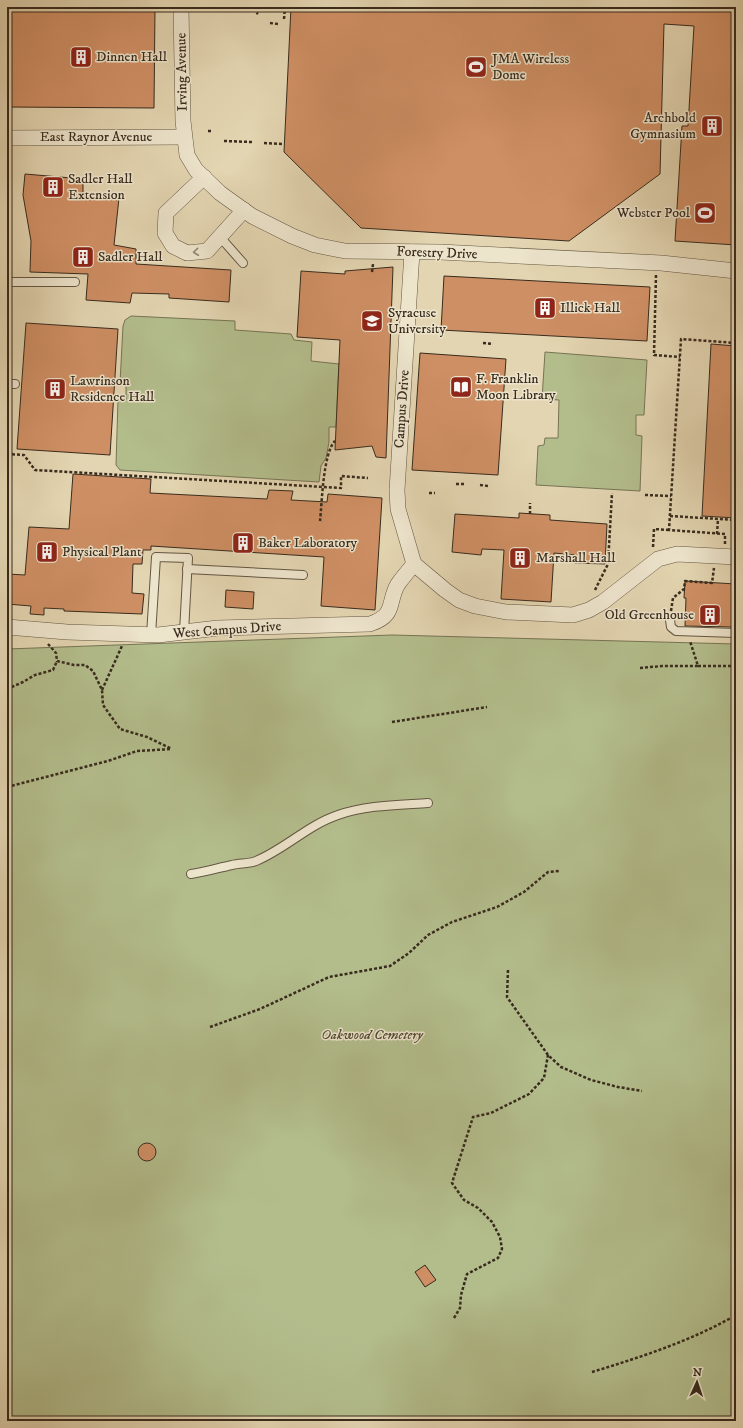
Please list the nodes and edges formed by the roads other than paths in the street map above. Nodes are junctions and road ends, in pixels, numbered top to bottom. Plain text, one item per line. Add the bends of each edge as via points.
1 (181, 7) edge
2 (184, 137) junction
3 (7, 138) edge
4 (204, 177) junction
5 (244, 210) junction
6 (220, 237) junction
7 (412, 252) junction
8 (243, 263) dead end
9 (736, 271) edge
10 (7, 282) edge
11 (75, 282) dead end
12 (725, 559) edge
13 (414, 564) junction
14 (187, 569) junction
15 (303, 575) dead end
16 (670, 620) road end
17 (7, 627) edge
18 (184, 632) junction
19 (736, 633) edge
20 (151, 635) junction
21 (428, 803) dead end
22 (191, 874) dead end

1 - 2 street, Irving Avenue
2 - 3 street, East Raynor Avenue
2 - 4 street, Forestry Drive via 187,156
4 - 5 street, Forestry Drive via 220,193
6 -> 4 street via 207,251 187,253 173,246 165,233 166,214
5 - 6 street
5 - 7 street, Forestry Drive via 292,236 315,245 345,251
6 - 8 lane
7 - 9 street, Forestry Drive via 658,263
7 - 13 street, Campus Drive via 397,490 398,509
10 - 11 lane
12 - 13 street via 677,554 658,559 603,602 573,615 506,612 475,606 459,600
13 - 18 street, West Campus Drive via 397,586 390,610 380,620 370,624 218,628
14 - 15 lane
14 - 18 lane
14 - 20 lane via 188,558 156,557
16 - 19 lane via 671,627 676,631
17 - 20 street, West Campus Drive
18 - 20 street, West Campus Drive
21 - 22 lane via 338,814 254,862

